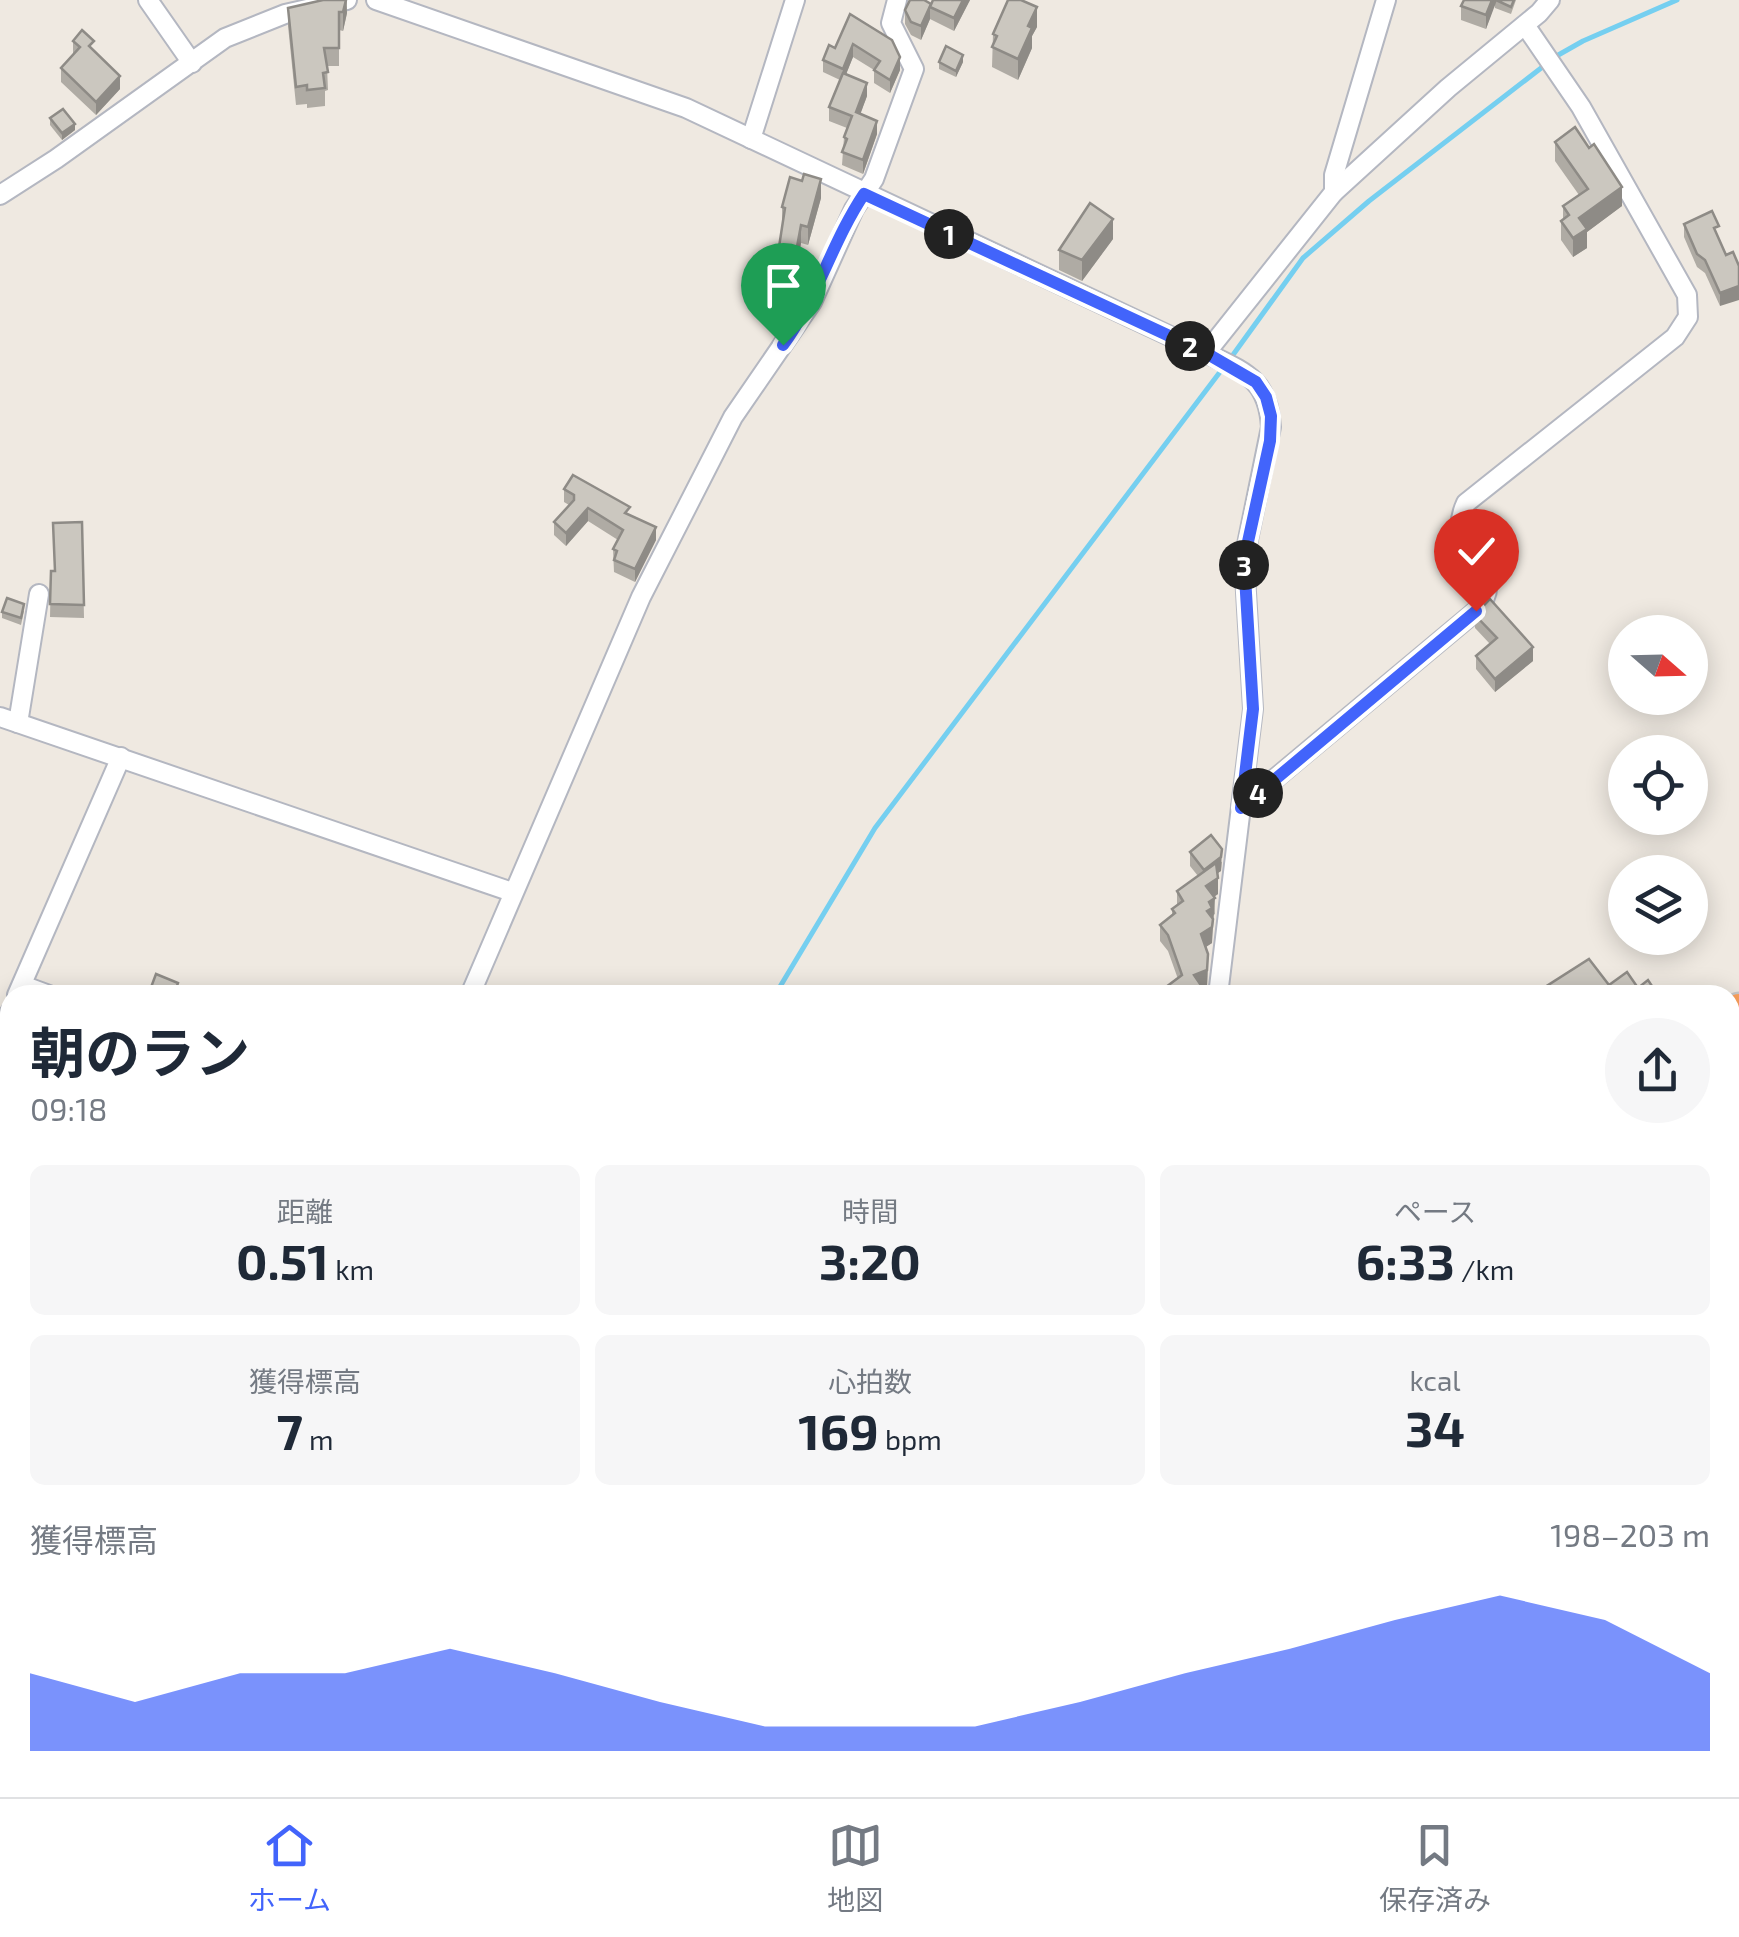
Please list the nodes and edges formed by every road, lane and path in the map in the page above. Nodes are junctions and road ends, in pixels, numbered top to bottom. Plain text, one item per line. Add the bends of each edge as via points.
1 (148, 0) edge
2 (347, 0) edge
3 (376, 0) edge
4 (795, 0) edge
5 (897, 0) edge
6 (1386, 0) edge
7 (1550, 0) edge
8 (1525, 25) junction
9 (192, 63) junction
10 (752, 140) junction
11 (1334, 192) junction
12 (0, 194) edge
13 (864, 194) junction
14 (1206, 353) junction
15 (39, 594) dead end
16 (9, 720) edge
17 (121, 757) junction
18 (1241, 808) junction
19 (512, 892) junction
20 (22, 985) edge
21 (474, 985) edge
22 (1219, 985) edge

1 - 9 street
2 - 9 street via 242,30
3 - 10 street via 640,90
4 - 10 street
5 - 13 street via 891,24 914,69
6 - 11 street
7 - 8 street
8 - 11 street
8 - 18 street via 1581,107 1688,295 1688,317 1676,337 1466,503 1460,534 1488,584 1483,604
9 - 12 street
10 - 13 street
11 - 14 street
13 - 14 street
13 - 19 street via 801,321 733,417 650,580
14 - 18 street via 1256,382 1271,416 1244,560 1253,709
15 - 16 street
16 - 17 street
17 - 19 street
17 - 20 street
18 - 22 street
19 - 21 street

